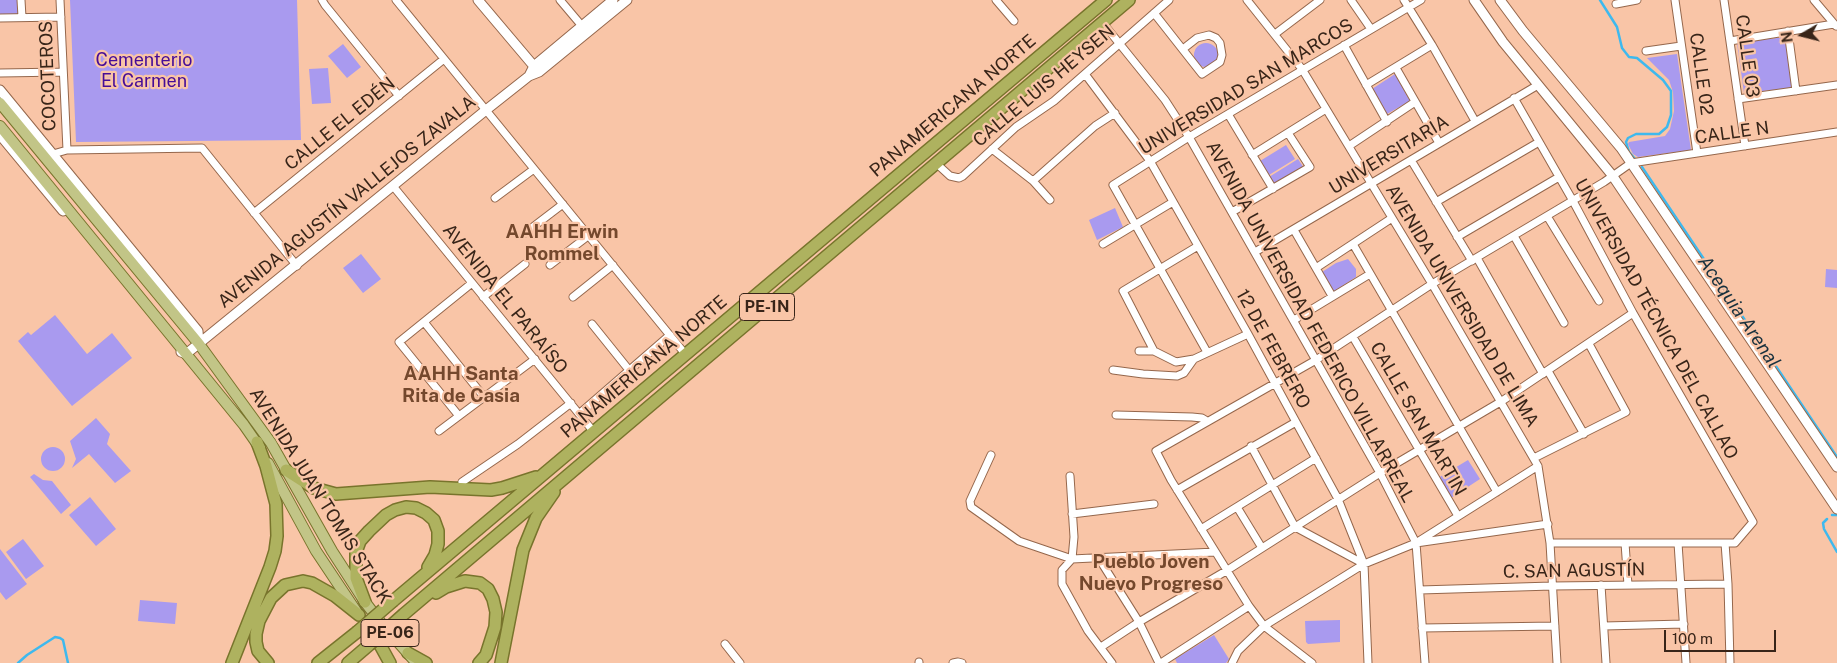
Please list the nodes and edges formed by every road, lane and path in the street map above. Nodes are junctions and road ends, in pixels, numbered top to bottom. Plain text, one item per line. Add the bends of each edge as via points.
1 (21, 0) edge
2 (60, 0) edge
3 (322, 0) edge
4 (396, 0) edge
5 (478, 0) edge
6 (560, 0) edge
7 (613, 0) edge
8 (627, 0) edge
9 (996, 0) edge
10 (1106, 0) edge
11 (1129, 0) edge
12 (1170, 0) edge
13 (1246, 0) edge
14 (1320, 0) edge
15 (1351, 0) edge
16 (1404, 0) edge
17 (1421, 0) edge
18 (1474, 0) edge
19 (1500, 0) edge
20 (1637, 0) edge
21 (1675, 0) edge
22 (1724, 0) edge
23 (1814, 0) edge
24 (1311, 3) edge
25 (1616, 4) dead end
26 (1409, 7) junction
27 (1154, 13) junction
28 (22, 17) junction
29 (61, 17) junction
30 (0, 18) edge
31 (1014, 21) dead end
32 (1102, 22) junction
33 (1836, 25) edge
34 (582, 26) junction
35 (1205, 29) dead end
36 (1371, 29) junction
37 (1788, 31) junction
38 (1275, 34) junction
39 (1197, 38) junction
40 (1730, 41) junction
41 (1119, 44) junction
42 (1344, 45) junction
43 (1432, 45) junction
44 (1681, 46) junction
45 (1183, 49) junction
46 (1646, 51) dead end
47 (444, 59) junction
48 (1396, 68) junction
49 (537, 69) junction
50 (1302, 69) junction
51 (63, 72) junction
52 (0, 73) edge
53 (1085, 74) junction
54 (1366, 85) junction
55 (1538, 85) junction
56 (1837, 85) edge
57 (0, 90) edge
58 (1796, 91) junction
59 (400, 96) junction
60 (1514, 98) junction
61 (1738, 99) junction
62 (1415, 102) junction
63 (0, 104) edge
64 (1326, 109) junction
65 (486, 110) junction
66 (1115, 113) junction
67 (1228, 114) junction
68 (1474, 121) junction
69 (1387, 122) junction
70 (0, 126) edge
71 (1837, 132) edge
72 (1288, 133) junction
73 (0, 135) edge
74 (1189, 137) junction
75 (1539, 142) junction
76 (1439, 143) junction
77 (1349, 146) junction
78 (1745, 146) junction
79 (992, 149) junction
80 (66, 150) junction
81 (1697, 152) junction
82 (53, 154) junction
83 (1252, 155) junction
84 (1411, 160) junction
85 (1150, 161) junction
86 (1631, 163) junction
87 (937, 164) junction
88 (534, 168) junction
89 (1612, 175) junction
90 (1559, 177) junction
91 (1032, 181) junction
92 (1371, 183) junction
93 (393, 186) junction
94 (1273, 189) junction
95 (495, 198) dead end
96 (1050, 200) dead end
97 (1573, 201) junction
98 (1173, 202) junction
99 (1436, 202) junction
100 (563, 204) junction
101 (1232, 212) junction
102 (254, 213) junction
103 (1547, 216) junction
104 (1392, 218) junction
105 (1135, 226) junction
106 (1294, 230) junction
107 (525, 233) dead end
108 (588, 236) junction
109 (1514, 236) junction
110 (1457, 237) junction
111 (1103, 244) dead end
112 (1353, 244) junction
113 (1198, 246) junction
114 (1255, 252) junction
115 (1474, 259) junction
116 (525, 264) dead end
117 (550, 265) dead end
118 (613, 265) junction
119 (297, 266) junction
120 (1316, 268) junction
121 (1159, 269) junction
122 (1370, 274) junction
123 (472, 283) junction
124 (1432, 284) junction
125 (483, 296) junction
126 (1332, 296) junction
127 (573, 297) dead end
128 (1598, 301) dead end
129 (1392, 310) junction
130 (1633, 313) junction
131 (1294, 320) junction
132 (424, 322) junction
133 (1564, 323) dead end
134 (592, 324) dead end
135 (1248, 334) junction
136 (670, 335) junction
137 (1353, 337) junction
138 (199, 344) junction
139 (1589, 344) junction
140 (1154, 350) junction
141 (1139, 351) dead end
142 (1207, 352) junction
143 (186, 354) junction
144 (686, 354) junction
145 (535, 359) junction
146 (1194, 359) junction
147 (1316, 360) junction
148 (629, 370) junction
149 (1113, 370) dead end
150 (1546, 372) junction
151 (1275, 384) junction
152 (484, 397) junction
153 (1502, 401) junction
154 (571, 403) junction
155 (579, 414) junction
156 (1116, 415) dead end
157 (459, 416) junction
158 (1207, 421) junction
159 (1296, 422) junction
160 (1460, 426) junction
161 (438, 431) dead end
162 (594, 431) junction
163 (1584, 434) junction
164 (256, 442) junction
165 (1251, 446) junction
166 (1419, 450) junction
167 (992, 455) dead end
168 (1316, 458) junction
169 (1534, 458) junction
170 (1538, 466) junction
171 (1837, 468) edge
172 (286, 470) junction
173 (542, 474) junction
174 (1380, 474) junction
175 (1070, 476) dead end
176 (565, 477) junction
177 (462, 482) dead end
178 (1273, 485) junction
179 (1177, 490) junction
180 (1497, 492) junction
181 (1338, 499) junction
182 (1154, 504) dead end
183 (1237, 507) junction
184 (1837, 508) edge
185 (1072, 514) junction
186 (1458, 516) junction
187 (1548, 524) junction
188 (1295, 527) junction
189 (1201, 529) junction
190 (1416, 543) junction
191 (1550, 543) junction
192 (1625, 543) junction
193 (1678, 543) junction
194 (1725, 543) junction
195 (1262, 548) junction
196 (1215, 552) junction
197 (1098, 557) junction
198 (1072, 559) junction
199 (1364, 564) junction
200 (1226, 571) junction
201 (424, 574) junction
202 (1728, 584) junction
203 (1628, 585) junction
204 (1682, 585) junction
205 (1552, 586) junction
206 (1601, 586) junction
207 (1420, 590) junction
208 (419, 601) junction
209 (365, 602) junction
210 (1249, 606) junction
211 (359, 615) junction
212 (1138, 622) junction
213 (1684, 624) junction
214 (1264, 626) junction
215 (1555, 626) junction
216 (1604, 626) junction
217 (1422, 628) junction
218 (372, 632) junction
219 (725, 644) dead end
220 (1101, 647) junction
221 (408, 653) junction
222 (321, 661) edge
223 (1308, 662) edge
224 (232, 663) edge
225 (268, 663) edge
226 (311, 663) edge
227 (348, 663) edge
228 (390, 663) edge
229 (397, 663) edge
230 (417, 663) edge
231 (426, 663) edge
232 (479, 663) edge
233 (502, 663) edge
234 (740, 663) edge
235 (953, 663) edge
236 (962, 663) edge
237 (1112, 663) edge
238 (1160, 663) edge
239 (1232, 663) edge
240 (1368, 663) edge
241 (1425, 663) edge
242 (1557, 663) edge
243 (1606, 663) edge
244 (1686, 663) edge
245 (1730, 663) edge

1 - 28 street, COCOTEROS
2 - 29 street, COCOTEROS
3 - 59 street
4 - 47 street
5 - 49 street
6 - 34 street
7 - 34 street, AVENIDA AGUSTÍN VALLEJOS ZAVALA
8 - 49 street, AVENIDA AGUSTÍN VALLEJOS ZAVALA
9 - 31 street
10 - 144 highway, PANAMERICANA NORTE / PE-1N
11 - 32 highway, PANAMERICANA NORTE / PE-1N
12 - 27 street, CALLE LUIS HEYSEN
13 - 38 street, AVENIDA UNIVERSIDAD DE LIMA
14 - 24 street
15 - 36 street
16 - 26 street
17 - 26 street, UNIVERSIDAD SAN MARCOS
18 - 55 street
19 - 86 street
20 - 25 street
21 - 44 street, CALLE 02
22 - 40 street, CALLE 03
23 - 33 street
24 - 38 street
26 - 36 street, UNIVERSIDAD SAN MARCOS
26 - 43 street
27 - 41 street, CALLE LUIS HEYSEN
27 - 45 street
28 - 29 street
28 - 30 street
29 - 51 street, COCOTEROS
32 - 41 street, AVENIDA UNIVERSIDAD FEDERICO VILLARREAL
32 - 87 highway, PANAMERICANA NORTE / PE-1N
33 - 37 street
34 - 49 street, AVENIDA AGUSTÍN VALLEJOS ZAVALA
35 - 39 street
36 - 42 street, UNIVERSIDAD SAN MARCOS
37 - 40 street
37 - 58 street
38 - 50 street, AVENIDA UNIVERSIDAD DE LIMA
39 - 45 street
39 - 45 street via 1209,35 1216,38 1222,48 1220,62 1202,74
40 - 61 street, CALLE 03
41 - 53 street, CALLE LUIS HEYSEN
41 - 74 street, AVENIDA UNIVERSIDAD FEDERICO VILLARREAL via 1165,100
42 - 50 street, UNIVERSIDAD SAN MARCOS
42 - 54 street
43 - 48 street
43 - 68 street
44 - 46 street
44 - 81 street, CALLE 02
47 - 59 street, CALLE EL EDÉN
47 - 65 street
48 - 54 street
48 - 62 street
49 - 65 street, AVENIDA AGUSTÍN VALLEJOS ZAVALA
50 - 64 street, AVENIDA UNIVERSIDAD DE LIMA
50 - 67 street, UNIVERSIDAD SAN MARCOS
51 - 52 street
51 - 80 street, COCOTEROS
53 - 66 street, 12 DE FEBRERO
53 - 79 street, CALLE LUIS HEYSEN
54 - 69 street
55 - 60 street, UNIVERSITARIA
55 - 89 street
56 - 58 street
57 - 82 street, AVENIDA JUAN TOMIS STACK
58 - 61 street
59 - 102 street, CALLE EL EDÉN
60 - 68 street, UNIVERSITARIA
60 - 75 street, UNIVERSIDAD TÉCNICA DEL CALLAO
61 - 78 street, CALLE 03
62 - 69 street
62 - 76 street
63 - 138 main road, AVENIDA JUAN TOMIS STACK
64 - 72 street
64 - 77 street, AVENIDA UNIVERSIDAD DE LIMA
65 - 88 street
65 - 93 street, AVENIDA AGUSTÍN VALLEJOS ZAVALA
66 - 85 street, 12 DE FEBRERO
66 - 91 street via 1095,126
67 - 74 street, UNIVERSIDAD SAN MARCOS
67 - 83 street
68 - 76 street, UNIVERSITARIA
69 - 77 street
70 - 143 main road, AVENIDA JUAN TOMIS STACK
71 - 78 street, CALLE N
72 - 83 street
72 - 94 street via 1310,167
73 - 143 street, AVENIDA JUAN TOMIS STACK via 179,351
74 - 85 street, UNIVERSIDAD SAN MARCOS
74 - 101 street, AVENIDA UNIVERSIDAD FEDERICO VILLARREAL
75 - 90 street, UNIVERSIDAD TÉCNICA DEL CALLAO
75 - 99 street
76 - 84 street, UNIVERSITARIA
77 - 92 street, AVENIDA UNIVERSIDAD DE LIMA
78 - 81 street, CALLE N
79 - 87 street, CALLE LUIS HEYSEN via 958,178 950,176
79 - 91 street
80 - 82 street
80 - 102 street via 202,148
81 - 86 street, CALLE N
82 - 138 street, AVENIDA JUAN TOMIS STACK via 198,331
83 - 94 street
84 - 92 street, UNIVERSITARIA
84 - 99 street
85 - 98 street, 12 DE FEBRERO
85 - 105 street, UNIVERSIDAD SAN MARCOS via 1112,185
86 - 89 street
86 - 171 street
87 - 176 highway, PANAMERICANA NORTE / PE-1N
88 - 95 street
88 - 100 street
89 - 97 street
89 - 184 street
90 - 97 street, UNIVERSIDAD TÉCNICA DEL CALLAO
90 - 110 street
91 - 96 street
92 - 104 street, AVENIDA UNIVERSIDAD DE LIMA
92 - 106 street, UNIVERSITARIA
93 - 119 street, AVENIDA AGUSTÍN VALLEJOS ZAVALA
93 - 123 street, AVENIDA EL PARAÍSO
94 - 101 street
97 - 103 street
97 - 130 street, UNIVERSIDAD TÉCNICA DEL CALLAO
98 - 105 street
98 - 113 street, 12 DE FEBRERO
99 - 110 street
100 - 107 street
100 - 108 street
101 - 114 street, AVENIDA UNIVERSIDAD FEDERICO VILLARREAL
102 - 119 street
103 - 109 street
103 - 128 street
104 - 112 street
104 - 124 street, AVENIDA UNIVERSIDAD DE LIMA
105 - 111 street
105 - 121 street
106 - 114 street, UNIVERSITARIA
106 - 120 street
108 - 117 street
108 - 118 street
109 - 115 street
109 - 133 street
110 - 115 street
112 - 120 street
112 - 122 street
113 - 121 street
113 - 135 street, 12 DE FEBRERO
114 - 131 street, AVENIDA UNIVERSIDAD FEDERICO VILLARREAL
115 - 124 street
115 - 150 street
116 - 125 street
118 - 127 street
118 - 136 street
119 - 138 street, AVENIDA AGUSTÍN VALLEJOS ZAVALA
120 - 126 street
121 - 140 street via 1123,291
121 - 142 street
122 - 126 street
122 - 129 street
123 - 125 street, AVENIDA EL PARAÍSO
123 - 132 street
124 - 129 street
124 - 153 street, AVENIDA UNIVERSIDAD DE LIMA
125 - 145 street, AVENIDA EL PARAÍSO
126 - 131 street
129 - 137 street
129 - 160 street
130 - 139 street
130 - 194 street, UNIVERSIDAD TÉCNICA DEL CALLAO via 1753,522 1735,543
131 - 147 street, AVENIDA UNIVERSIDAD FEDERICO VILLARREAL
132 - 152 street
132 - 157 street via 399,342
134 - 148 street
135 - 142 street
135 - 151 street, 12 DE FEBRERO
136 - 144 street
136 - 148 street
137 - 147 street
137 - 166 street, CALLE SAN MARTIN
138 - 143 street, AVENIDA AGUSTÍN VALLEJOS ZAVALA
138 - 172 main road, AVENIDA JUAN TOMIS STACK via 271,443
139 - 150 street
139 - 163 street via 1626,412
140 - 141 street
140 - 146 street via 1176,362
142 - 146 street
143 - 164 main road, AVENIDA JUAN TOMIS STACK
144 - 162 highway, PANAMERICANA NORTE / PE-1N
145 - 152 street
145 - 154 street, AVENIDA EL PARAÍSO
146 - 149 street via 1184,373 1177,376
147 - 151 street
147 - 174 street, AVENIDA UNIVERSIDAD FEDERICO VILLARREAL
148 - 155 street
150 - 153 street
150 - 163 street
151 - 158 street
151 - 159 street, 12 DE FEBRERO
152 - 157 street
153 - 160 street
153 - 169 street, AVENIDA UNIVERSIDAD DE LIMA
154 - 155 street, AVENIDA EL PARAÍSO
154 - 177 street
155 - 162 street, AVENIDA EL PARAÍSO
156 - 158 street via 1192,417
157 - 161 street
158 - 179 street via 1156,451
159 - 165 street
159 - 168 street, 12 DE FEBRERO
160 - 166 street
160 - 180 street
162 - 173 highway, PANAMERICANA NORTE / PE-1N
163 - 169 street
164 - 211 main road, AVENIDA JUAN TOMIS STACK via 316,551
164 - 224 highway via 276,504 277,536 270,567
165 - 178 street
165 - 179 street
166 - 174 street
166 - 186 street, CALLE SAN MARTIN
167 - 198 street via 970,501 971,508 1019,541
168 - 178 street
168 - 181 street, 12 DE FEBRERO
169 - 170 street, AVENIDA UNIVERSIDAD DE LIMA
170 - 180 street
170 - 187 street, AVENIDA UNIVERSIDAD DE LIMA
172 - 173 highway via 314,488 348,494 422,487 491,490
172 - 209 main road, AVENIDA JUAN TOMIS STACK
173 - 201 highway, PANAMERICANA NORTE / PE-1N
174 - 181 street
174 - 190 street, AVENIDA UNIVERSIDAD FEDERICO VILLARREAL
175 - 185 street
176 - 208 highway, PANAMERICANA NORTE / PE-1N
176 - 233 highway via 536,518 523,550
178 - 183 street
178 - 188 street
179 - 189 street
180 - 186 street
181 - 188 street
181 - 199 street, 12 DE FEBRERO
182 - 185 street
183 - 189 street
183 - 195 street
185 - 198 street
186 - 190 street
187 - 190 street
187 - 191 street, AVENIDA UNIVERSIDAD DE LIMA
188 - 195 street
188 - 199 street
189 - 196 street
190 - 199 street
190 - 207 street, AVENIDA UNIVERSIDAD FEDERICO VILLARREAL
191 - 192 street
191 - 205 street, AVENIDA UNIVERSIDAD DE LIMA
192 - 193 street
192 - 203 street
193 - 194 street
193 - 204 street
194 - 202 street
195 - 200 street
196 - 197 street
196 - 200 street
197 - 198 street
197 - 212 street
198 - 220 street via 1062,570 1062,584 1088,631
199 - 214 street
199 - 240 street, 12 DE FEBRERO
200 - 210 street
200 - 212 street
201 - 209 highway via 438,544 434,520 416,508 395,510 369,530 356,552 356,578
201 - 222 highway, PANAMERICANA NORTE / PE-1N, bridge
202 - 204 street, C. SAN AGUSTÍN
202 - 245 street
203 - 204 street, C. SAN AGUSTÍN
203 - 206 street, C. SAN AGUSTÍN
204 - 213 street
205 - 206 street, C. SAN AGUSTÍN
205 - 207 street, C. SAN AGUSTÍN
205 - 215 street, AVENIDA UNIVERSIDAD DE LIMA
206 - 216 street
207 - 217 street, AVENIDA UNIVERSIDAD FEDERICO VILLARREAL
208 - 227 highway, PANAMERICANA NORTE / PE-1N, bridge
208 - 232 highway via 465,581 488,589 496,612 495,627 486,655
209 - 221 main road, AVENIDA JUAN TOMIS STACK / PE-06
210 - 214 street
210 - 238 street
211 - 218 main road, AVENIDA JUAN TOMIS STACK / PE-06
211 - 225 highway via 312,583 285,584 271,598 256,634 258,651
212 - 220 street
212 - 238 street
213 - 216 street
213 - 244 street
214 - 223 street
214 - 239 street via 1238,652
215 - 217 street
215 - 242 street, AVENIDA UNIVERSIDAD DE LIMA
216 - 243 street
217 - 241 street, AVENIDA UNIVERSIDAD FEDERICO VILLARREAL
218 - 228 highway
218 - 229 main road, AVENIDA JUAN TOMIS STACK / PE-06
219 - 234 street
220 - 237 street
221 - 230 main road, AVENIDA JUAN TOMIS STACK / PE-06
221 - 231 highway
222 - 226 highway, PANAMERICANA NORTE
235 - 236 street

